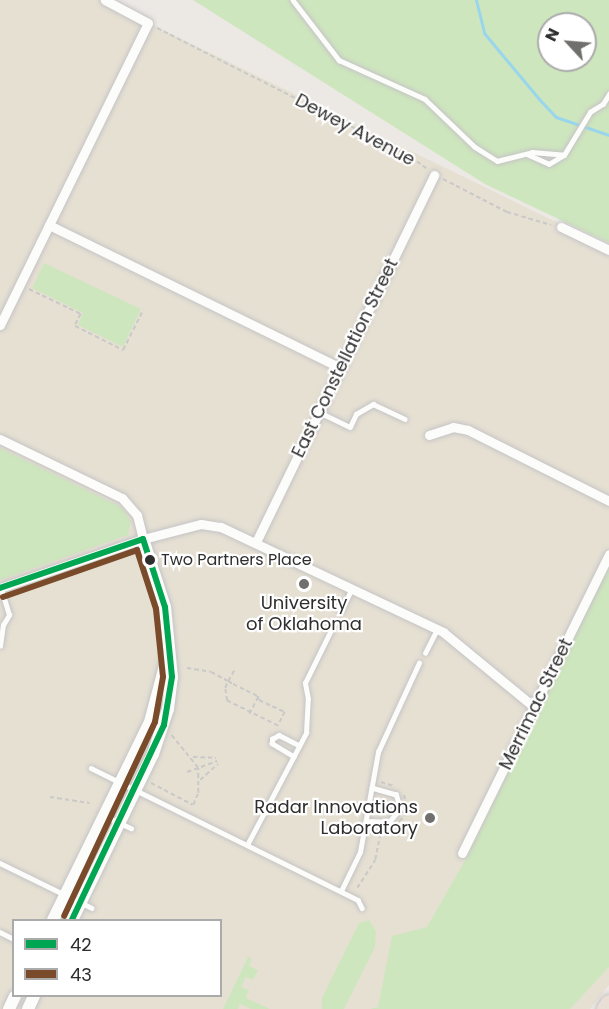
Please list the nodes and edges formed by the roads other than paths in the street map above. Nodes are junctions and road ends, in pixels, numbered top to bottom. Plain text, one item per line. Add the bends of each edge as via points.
1 (105, 0) edge
2 (293, 0) edge
3 (609, 94) edge
4 (526, 154) junction
5 (564, 155) junction
6 (434, 175) road end
7 (49, 225) junction
8 (561, 227) road end
9 (609, 250) edge
10 (0, 325) edge
11 (341, 368) junction
12 (319, 412) junction
13 (405, 419) dead end
14 (429, 435) dead end
15 (0, 439) edge
16 (609, 501) edge
17 (143, 539) junction
18 (256, 542) junction
19 (609, 554) edge
20 (0, 588) edge
21 (352, 588) junction
22 (340, 612) dead end
23 (335, 622) dead end
24 (437, 628) junction
25 (0, 646) edge
26 (168, 653) junction
27 (424, 653) dead end
28 (419, 663) dead end
29 (534, 707) junction
30 (145, 734) junction
31 (158, 740) junction
32 (299, 745) junction
33 (294, 757) junction
34 (91, 768) dead end
35 (122, 783) junction
36 (372, 788) junction
37 (136, 790) junction
38 (105, 816) junction
39 (366, 821) junction
40 (126, 826) junction
41 (247, 845) junction
42 (462, 853) dead end
43 (0, 863) edge
44 (341, 891) junction
45 (66, 895) junction
46 (86, 905) junction
47 (362, 908) dead end
48 (54, 919) edge
49 (74, 919) edge
50 (12, 1002) edge
51 (609, 1003) edge
52 (29, 1009) edge
53 (604, 1009) edge

1 - 7 street via 148,23
2 - 4 lane via 339,60 424,99 493,160 501,162
3 - 5 lane via 590,112
4 - 5 lane via 546,151
4 - 5 lane via 549,164
6 - 11 street, East Constellation Street
7 - 10 street
7 - 11 street
8 - 9 street
11 - 12 street, East Constellation Street
12 - 13 lane via 350,427 356,414 373,404
12 - 18 street, East Constellation Street
14 - 16 street via 453,427 468,430
15 - 17 street via 122,498 137,515
17 - 18 street via 211,524
17 - 20 street
17 - 26 street via 165,607
18 - 21 street
19 - 29 street, Merrimac Street
20 - 25 lane via 9,615
21 - 22 lane
21 - 24 street
23 - 32 lane via 305,683 306,732
24 - 27 lane
24 - 29 street via 460,642
26 - 30 street
26 - 31 street via 170,696
28 - 36 lane via 378,752
29 - 42 street, Merrimac Street
30 - 31 lane
30 - 35 street
31 - 37 street
32 - 33 lane
32 - 33 lane via 279,735 272,739 272,744
33 - 41 lane
34 - 35 lane
35 - 37 lane
35 - 38 street
36 - 39 lane
36 - 39 lane via 396,795 400,809 389,822
37 - 40 street
37 - 41 lane
38 - 40 lane
38 - 45 street
39 - 44 lane via 360,852
40 - 46 street
41 - 44 lane
43 - 45 lane
44 - 47 lane via 358,900
45 - 46 lane
45 - 48 street
46 - 49 street
50 - 52 lane
51 - 53 highway

